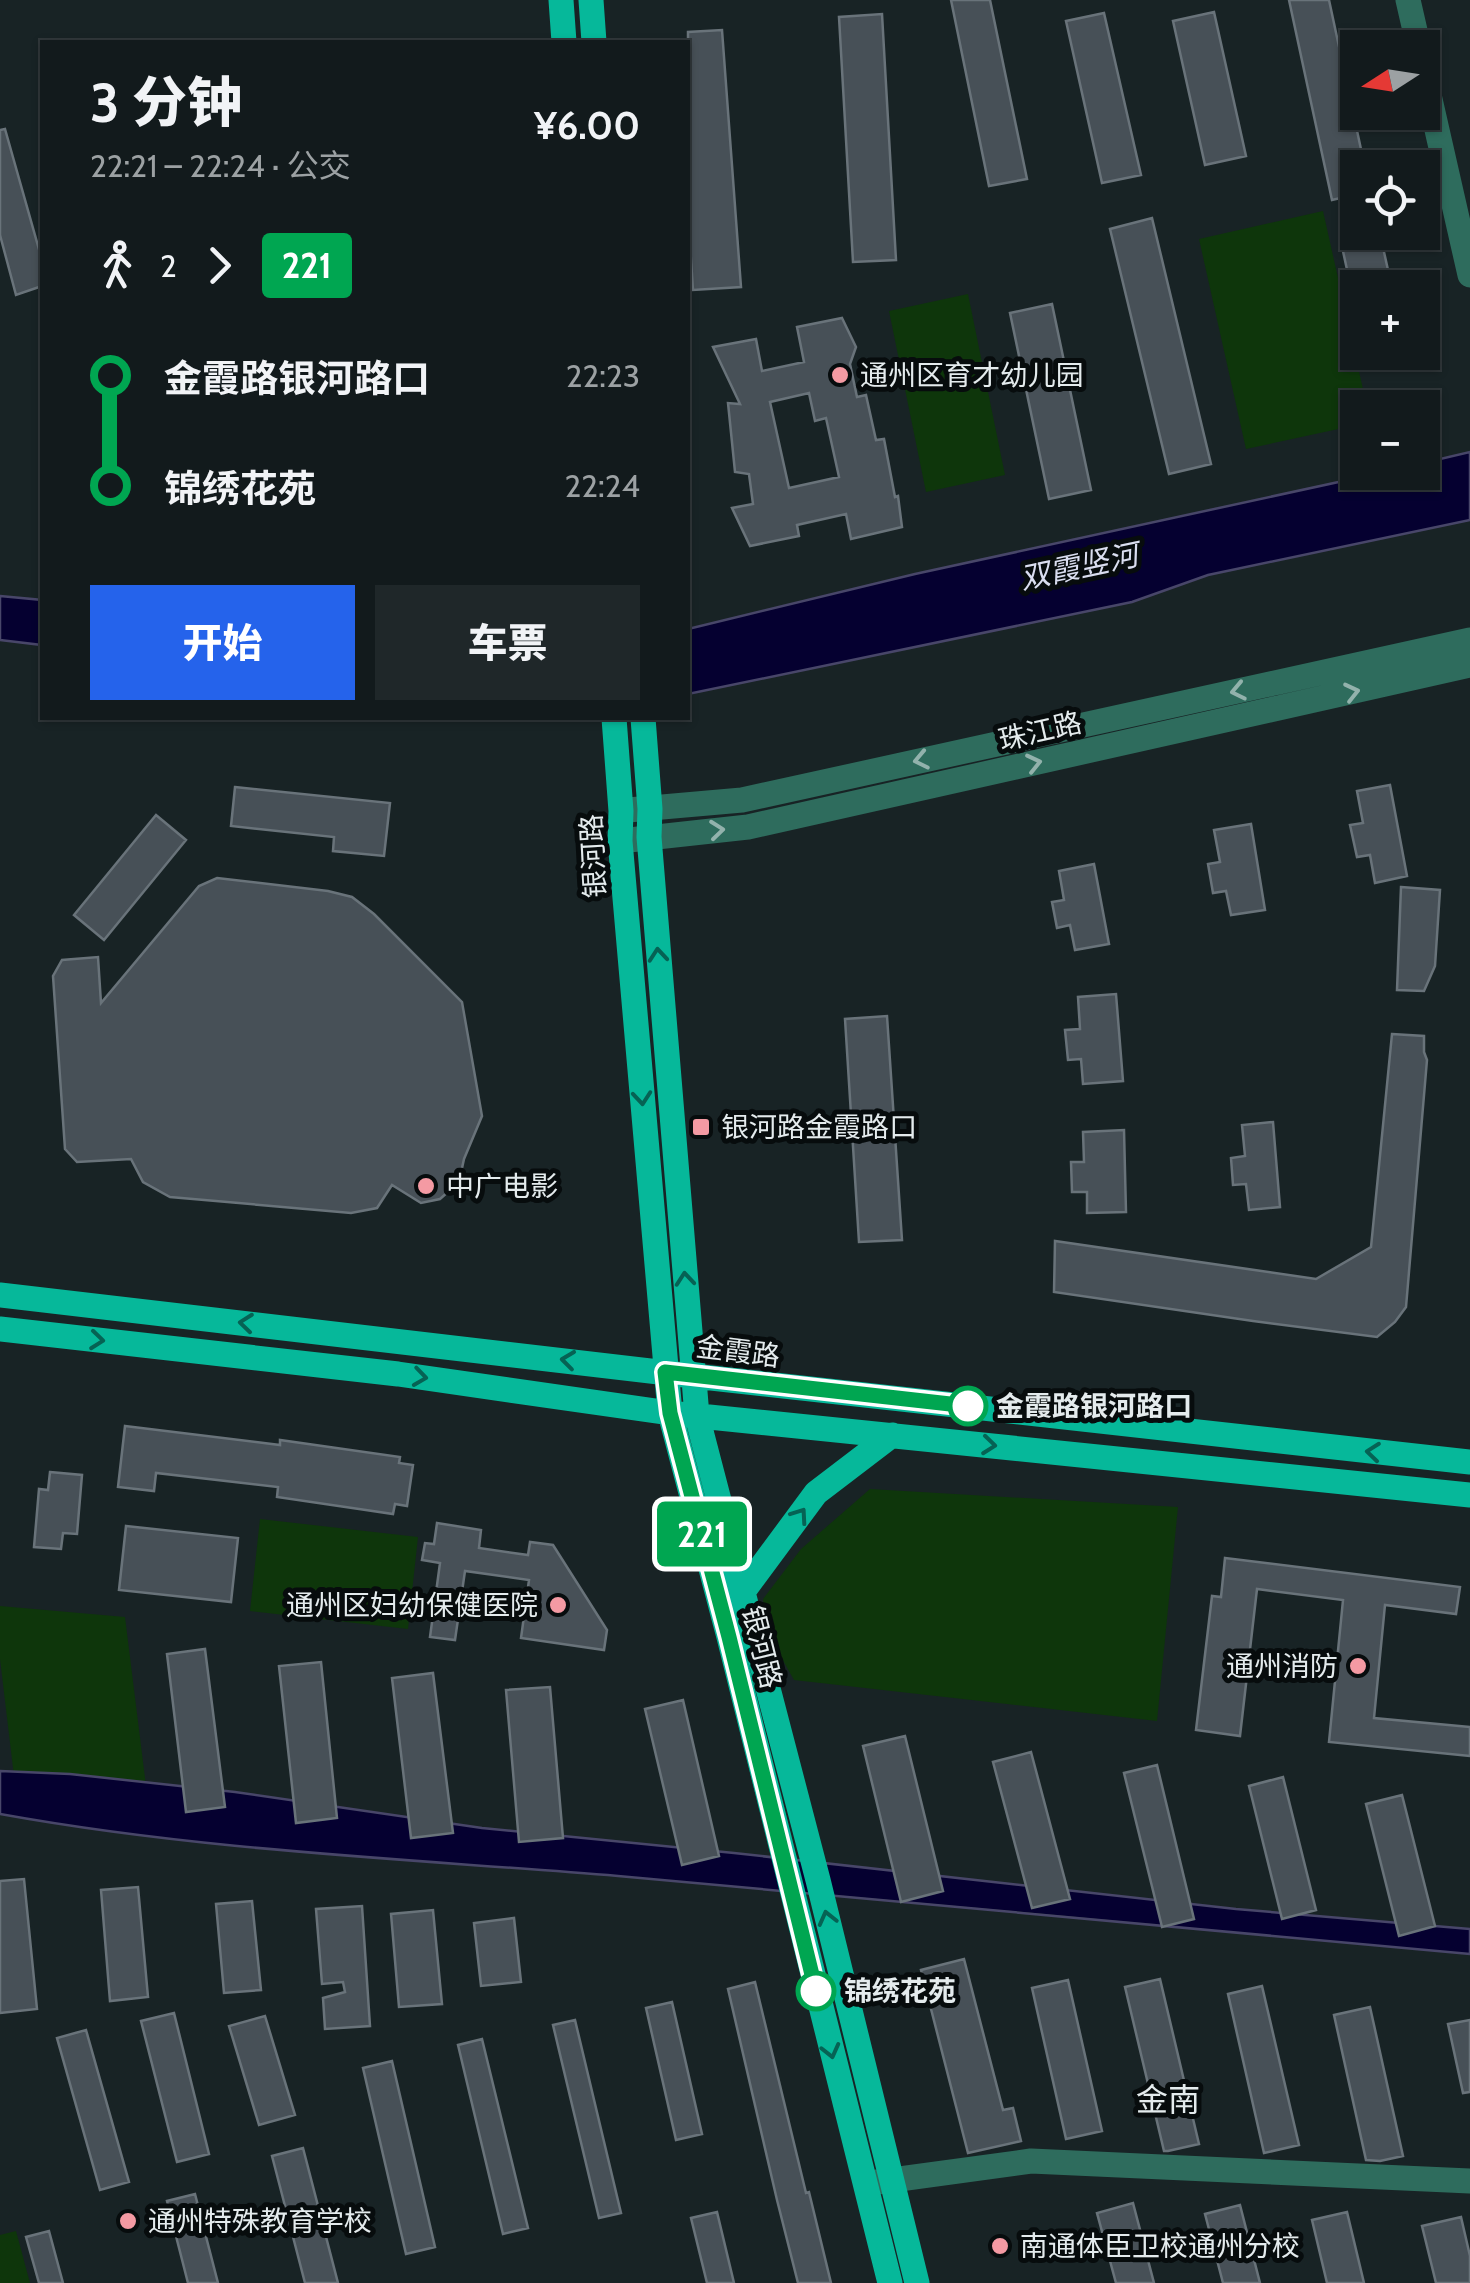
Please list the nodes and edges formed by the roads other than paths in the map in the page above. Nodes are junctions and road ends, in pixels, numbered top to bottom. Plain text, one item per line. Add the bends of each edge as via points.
1 (560, 0) edge
2 (590, 0) edge
3 (1408, 0) edge
4 (1415, 30) edge
5 (564, 40) edge
6 (594, 40) edge
7 (1437, 130) edge
8 (1470, 276) edge
9 (1470, 640) edge
10 (1470, 666) edge
11 (614, 720) edge
12 (643, 720) edge
13 (650, 809) junction
14 (621, 811) junction
15 (649, 838) junction
16 (620, 841) junction
17 (0, 1295) edge
18 (0, 1329) edge
19 (665, 1372) junction
20 (692, 1376) junction
21 (670, 1413) junction
22 (697, 1416) junction
23 (892, 1436) junction
24 (1470, 1462) edge
25 (1470, 1495) edge
26 (742, 1594) junction
27 (892, 2180) junction
28 (1470, 2180) edge
29 (865, 2183) junction
30 (890, 2283) edge
31 (917, 2283) edge

1 - 5 main road
2 - 6 main road
3 - 4 street
7 - 8 street
9 -> 13 street, 珠江路 via 742,800
15 -> 10 street, 珠江路 via 748,827
11 - 14 main road, 银河路
12 - 13 main road, 银河路
13 - 14 street, 珠江路
13 - 15 main road, 银河路
14 - 16 main road, 银河路
15 - 16 street, 珠江路
20 -> 15 main road, 银河路
16 -> 19 main road, 银河路
19 -> 17 main road, 金霞路
18 -> 21 main road
19 - 20 main road, 金霞路
19 - 21 main road, 银河路
20 - 22 main road, 银河路
24 -> 20 main road, 金霞路
21 - 22 main road
21 -> 29 main road, 银河路
22 - 23 main road
22 - 26 main road, 银河路
23 -> 25 main road
26 -> 23 main road via 816,1493
27 -> 26 main road, 银河路
27 - 28 street via 1032,2162
27 - 29 street
27 - 31 main road, 银河路
29 - 30 main road, 银河路

